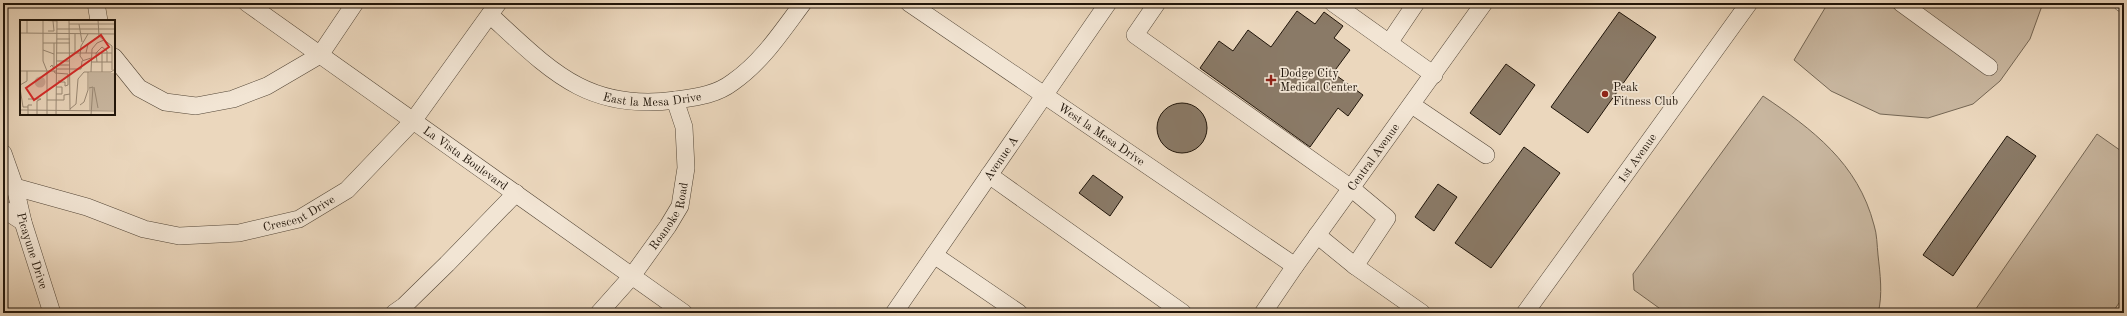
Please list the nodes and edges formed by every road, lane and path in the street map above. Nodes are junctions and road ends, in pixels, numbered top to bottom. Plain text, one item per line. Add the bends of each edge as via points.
1 (96, 3) edge
2 (246, 3) edge
3 (355, 3) edge
4 (803, 3) edge
5 (909, 3) edge
6 (1108, 3) edge
7 (1157, 3) edge
8 (1333, 3) edge
9 (1416, 3) edge
10 (1484, 3) edge
11 (1749, 3) edge
12 (1901, 3) edge
13 (494, 9) edge
14 (99, 20) edge
15 (1389, 43) junction
16 (320, 55) junction
17 (115, 58) edge
18 (1990, 68) dead end
19 (1434, 75) junction
20 (1044, 95) junction
21 (675, 100) junction
22 (1412, 105) junction
23 (413, 121) junction
24 (3, 153) edge
25 (1486, 155) dead end
26 (989, 175) junction
27 (15, 187) junction
28 (1351, 188) junction
29 (516, 193) junction
30 (3, 209) edge
31 (22, 222) junction
32 (1317, 235) junction
33 (934, 255) junction
34 (1294, 266) junction
35 (1355, 266) junction
36 (632, 276) junction
37 (52, 313) edge
38 (394, 313) edge
39 (599, 313) edge
40 (684, 313) edge
41 (894, 313) edge
42 (1019, 313) edge
43 (1183, 313) edge
44 (1263, 313) edge
45 (1422, 313) edge
46 (1525, 313) edge

1 - 14 street
2 - 16 street, La Vista Boulevard
3 - 16 street
4 - 21 street, East la Mesa Drive via 768,50 733,83 706,96
5 - 20 street, West la Mesa Drive
6 - 20 street, Avenue A
7 - 28 street via 1135,35
8 - 15 street
9 - 15 street
10 - 19 street, Central Avenue
11 - 46 street, 1st Avenue
12 - 18 street
13 - 21 street, East la Mesa Drive via 541,63 577,87 607,98 654,103
13 - 23 street, Crescent Drive
15 - 19 street
16 - 17 street via 267,86 233,99 196,106 165,102 139,88
16 - 23 street, La Vista Boulevard
19 - 22 street, Central Avenue
20 - 26 street, Avenue A
20 - 34 street, West la Mesa Drive
21 - 36 street, Roanoke Road via 684,127 686,168 680,206
22 - 25 street
22 - 28 street, Central Avenue
23 - 27 street, Crescent Drive via 347,190 299,219 239,233 179,236 144,229 87,207
23 - 29 street, La Vista Boulevard
24 - 27 street, Picayune Drive
26 - 33 street, Avenue A
26 - 43 street
27 - 31 street, Picayune Drive
28 - 32 street, Central Avenue
28 - 35 street via 1387,218
29 - 36 street, La Vista Boulevard
29 - 38 street via 447,264
30 - 31 street
31 - 37 street, Picayune Drive
32 - 34 street, Central Avenue
32 - 35 street
33 - 41 street, Avenue A
33 - 42 street
34 - 44 street, Central Avenue
35 - 45 street
36 - 39 street, Roanoke Road
36 - 40 street, La Vista Boulevard

